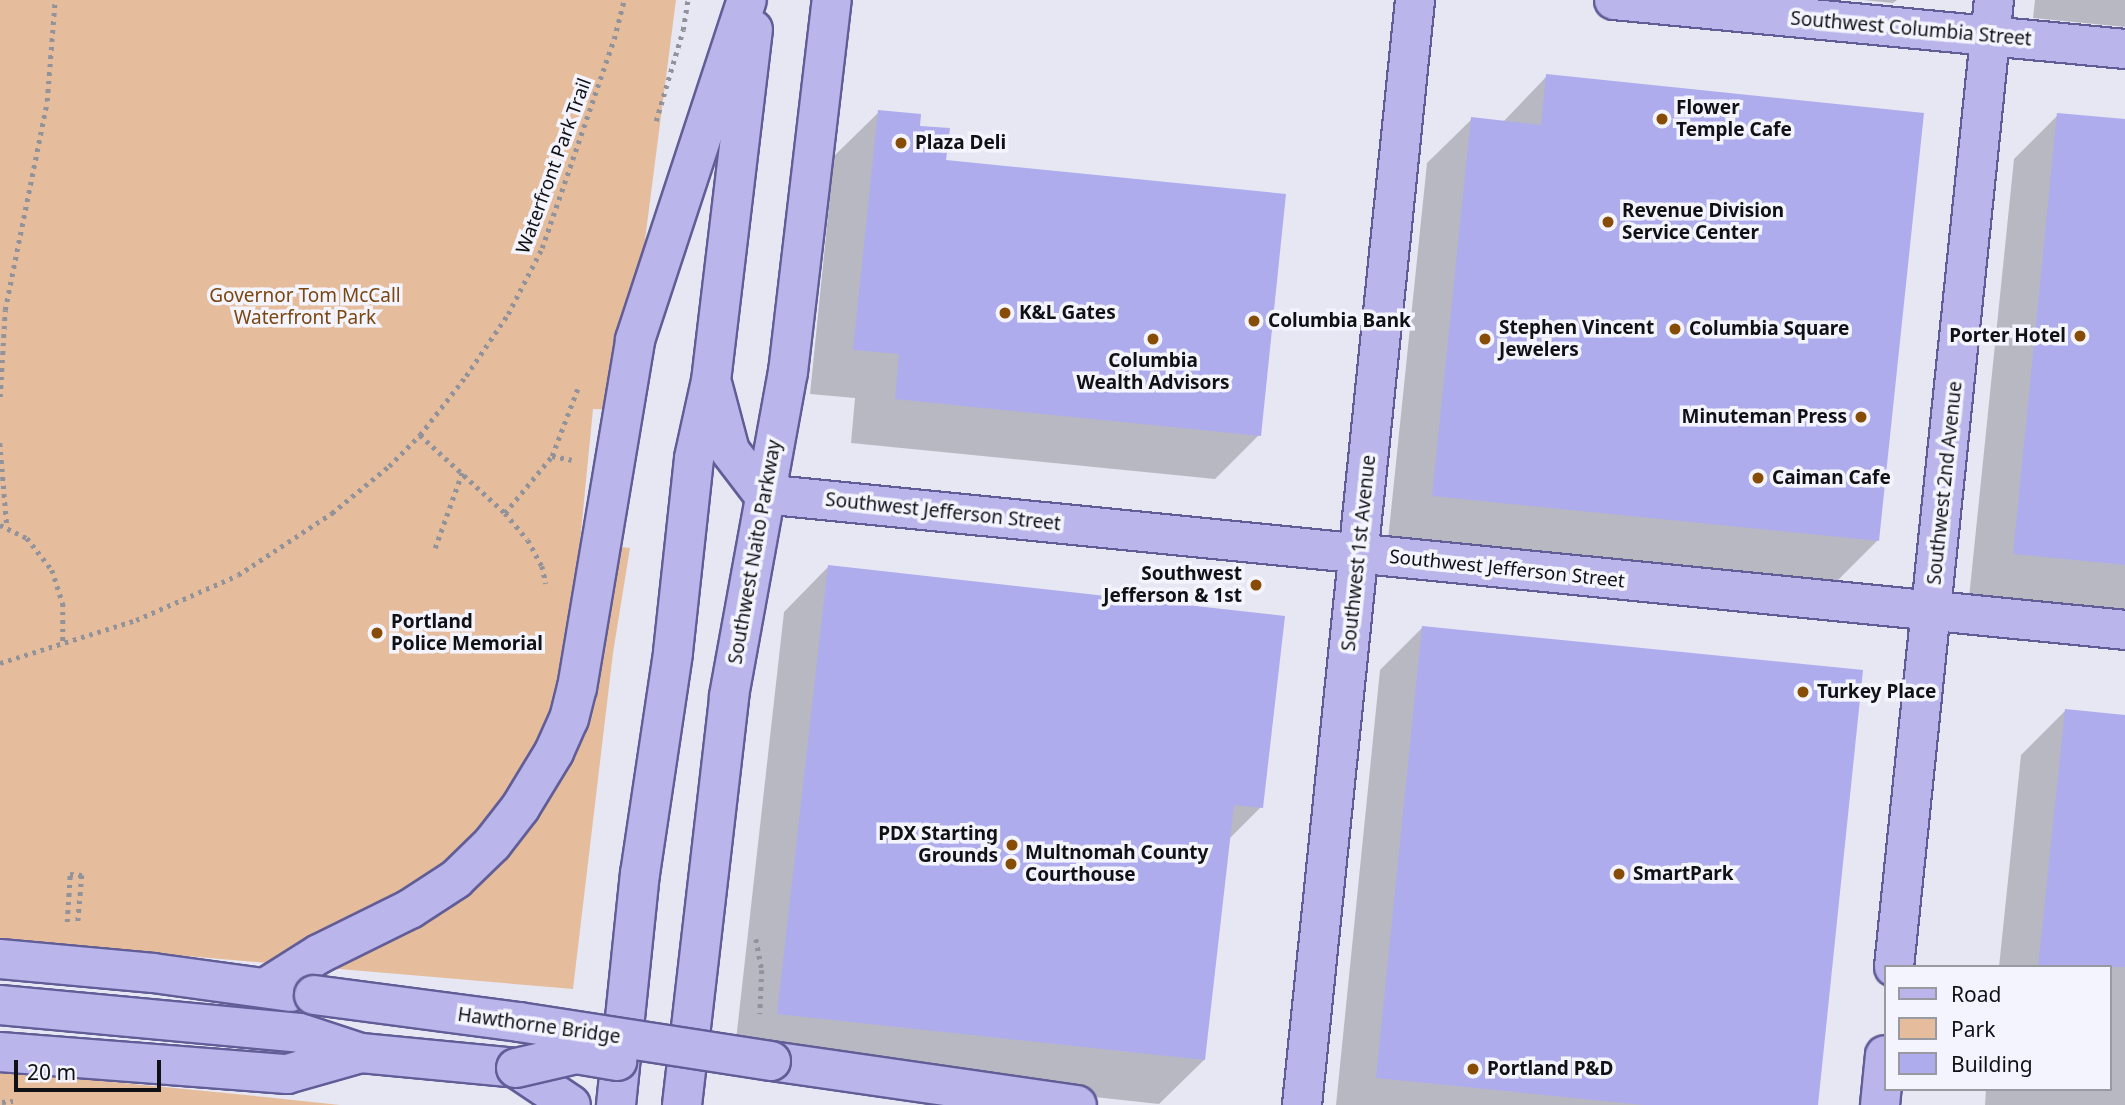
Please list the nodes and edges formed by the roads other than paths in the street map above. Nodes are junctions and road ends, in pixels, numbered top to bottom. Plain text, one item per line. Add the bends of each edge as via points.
1 (747, 0) edge
2 (756, 0) edge
3 (832, 0) edge
4 (1415, 0) edge
5 (1614, 0) edge
6 (1994, 0) edge
7 (1990, 37) junction
8 (2125, 49) edge
9 (711, 381) junction
10 (763, 494) junction
11 (1358, 554) junction
12 (1931, 611) junction
13 (2125, 631) edge
14 (0, 959) edge
15 (1894, 965) edge
16 (265, 988) junction
17 (0, 1005) edge
18 (0, 1052) edge
19 (361, 1053) junction
20 (1884, 1065) edge
21 (516, 1068) junction
22 (770, 1073) junction
23 (571, 1105) edge
24 (616, 1105) edge
25 (682, 1105) edge
26 (903, 1105) edge
27 (1077, 1105) edge
28 (1302, 1105) edge
29 (1880, 1105) edge

1 - 16 main road via 635,340 577,688 554,752 513,817 456,878 410,909 319,954
2 - 9 main road
3 - 10 main road, Southwest Naito Parkway via 788,372
4 - 11 main road, Southwest 1st Avenue
5 - 7 main road, Southwest Columbia Street
6 - 7 main road, Southwest 2nd Avenue
7 - 8 main road, Southwest Columbia Street
7 - 12 main road, Southwest 2nd Avenue
9 - 10 main road via 730,451
9 - 24 main road via 694,458 673,652 640,874
10 - 11 main road, Southwest Jefferson Street
10 - 25 main road, Southwest Naito Parkway via 729,696
11 - 12 main road, Southwest Jefferson Street
11 - 28 main road, Southwest 1st Avenue
12 - 13 main road, Southwest Jefferson Street
12 - 15 main road, Southwest 2nd Avenue
14 - 16 main road, Hawthorne Bridge
16 - 22 main road, Hawthorne Bridge, bridge via 519,1022
17 - 19 main road, Hawthorne Bridge via 300,1033
18 - 19 main road, Hawthorne Bridge via 286,1074
19 - 21 main road, Hawthorne Bridge
20 - 29 main road
21 - 22 main road, Hawthorne Bridge, bridge via 576,1054
21 - 23 main road, Hawthorne Bridge
22 - 26 main road, Hawthorne Bridge
22 - 27 main road, Hawthorne Bridge

